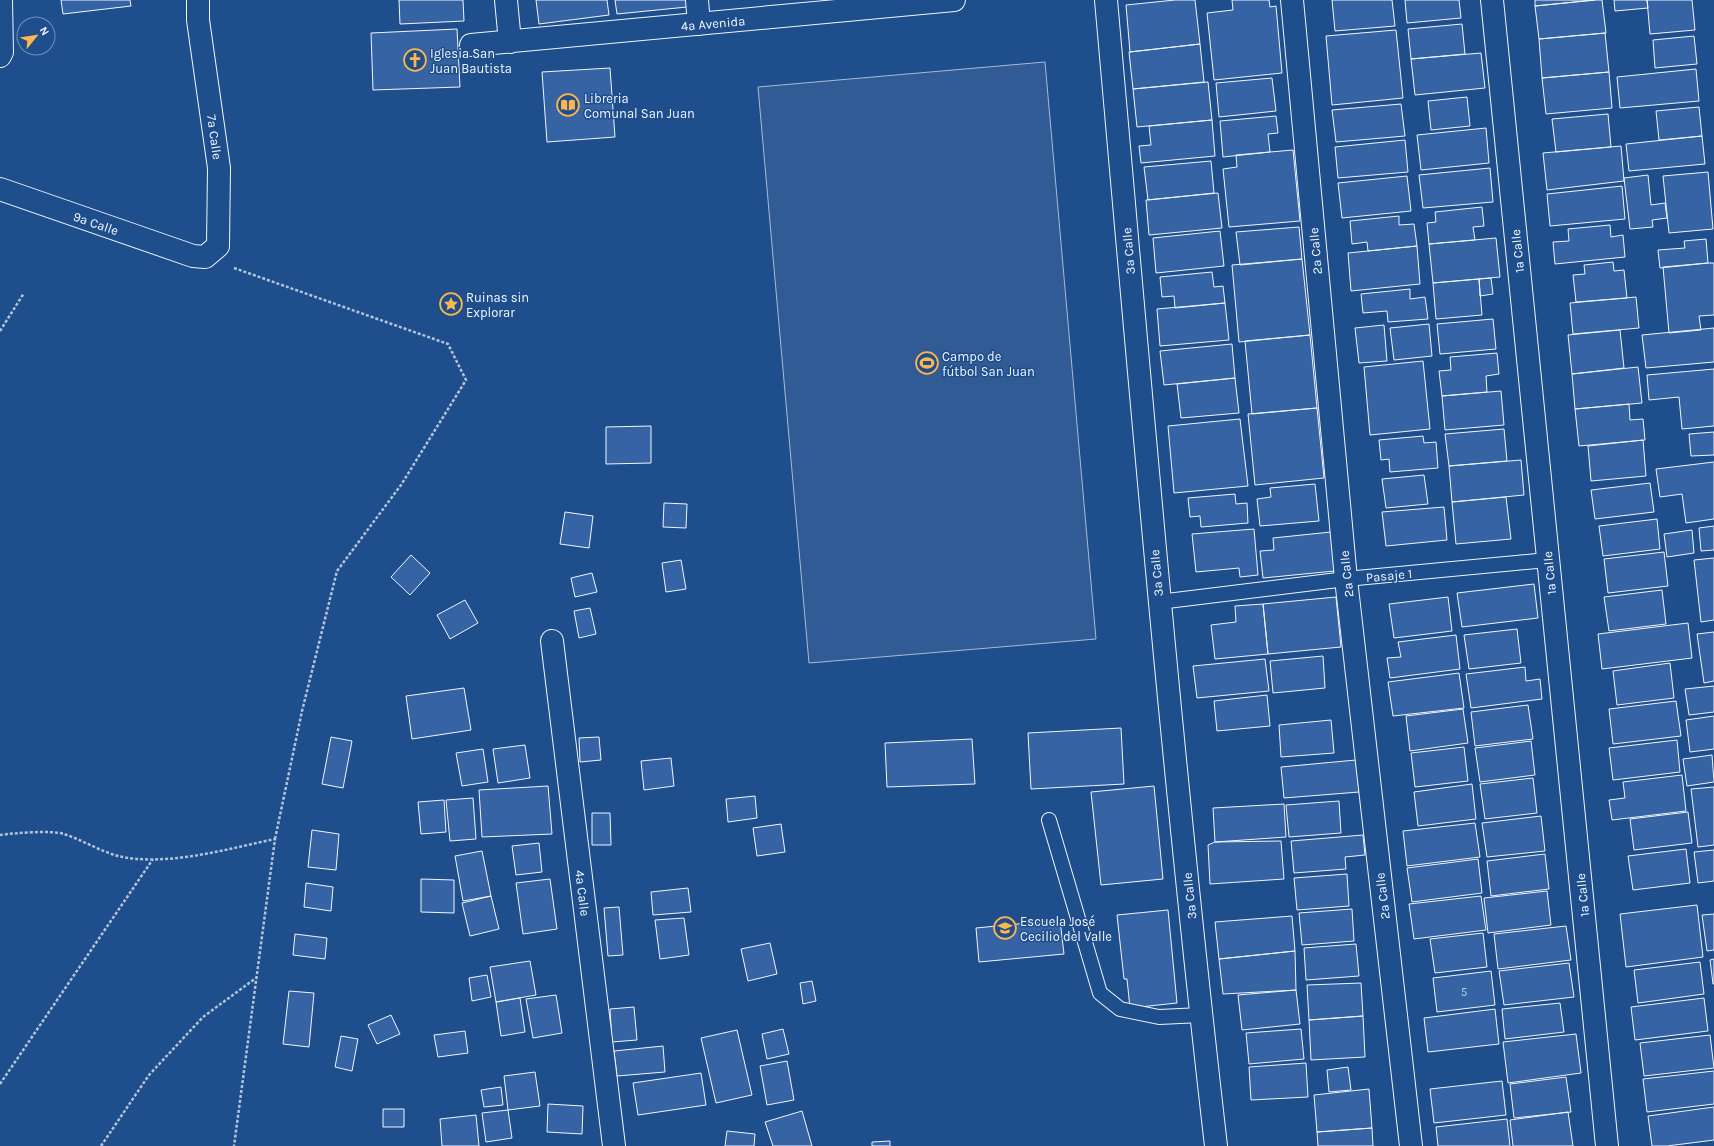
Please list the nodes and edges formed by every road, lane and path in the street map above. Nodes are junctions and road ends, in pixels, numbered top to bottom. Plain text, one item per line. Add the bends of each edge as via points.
1 (1, 0) edge
2 (198, 0) edge
3 (506, 0) edge
4 (697, 0) edge
5 (954, 0) edge
6 (1106, 0) edge
7 (1292, 0) edge
8 (1492, 0) edge
9 (910, 2) edge
10 (699, 24) junction
11 (510, 42) junction
12 (472, 45) dead end
13 (0, 56) edge
14 (0, 189) edge
15 (199, 257) junction
16 (24, 293) dead end
17 (0, 331) edge
18 (1547, 560) junction
19 (1346, 578) junction
20 (1159, 602) junction
21 (552, 641) dead end
22 (1050, 820) dead end
23 (0, 835) edge
24 (275, 839) junction
25 (153, 859) junction
26 (257, 977) junction
27 (1201, 1015) junction
28 (0, 1084) edge
29 (102, 1146) edge
30 (234, 1146) edge
31 (614, 1146) edge
32 (1216, 1146) edge
33 (1411, 1146) edge
34 (1608, 1146) edge

1 - 13 street
2 - 15 street, 7a Calle via 198,20 219,168 218,246
3 - 11 street
4 - 10 street
5 - 9 street, 4a Avenida
6 - 20 street, 3a Calle
7 - 19 street, 2a Calle
8 - 18 street, 1a Calle
9 - 10 street, 4a Avenida
10 - 11 street, 4a Avenida
11 - 12 street, 4a Avenida
14 - 15 street, 9a Calle
15 - 24 path via 448,344 466,380 401,485 337,571 302,711
16 - 17 path
18 - 19 lane, Pasaje 1
18 - 34 street, 1a Calle
19 - 20 lane, Pasaje 1
19 - 33 street, 2a Calle
20 - 27 street, 3a Calle
21 - 31 street, 4a Calle
22 - 27 lane via 1100,993 1120,1009 1159,1017
23 - 25 path via 62,834 118,856
24 - 25 path via 203,854
24 - 26 path
25 - 28 path
26 - 29 path via 202,1017 150,1075
26 - 30 path
27 - 32 street, 3a Calle

